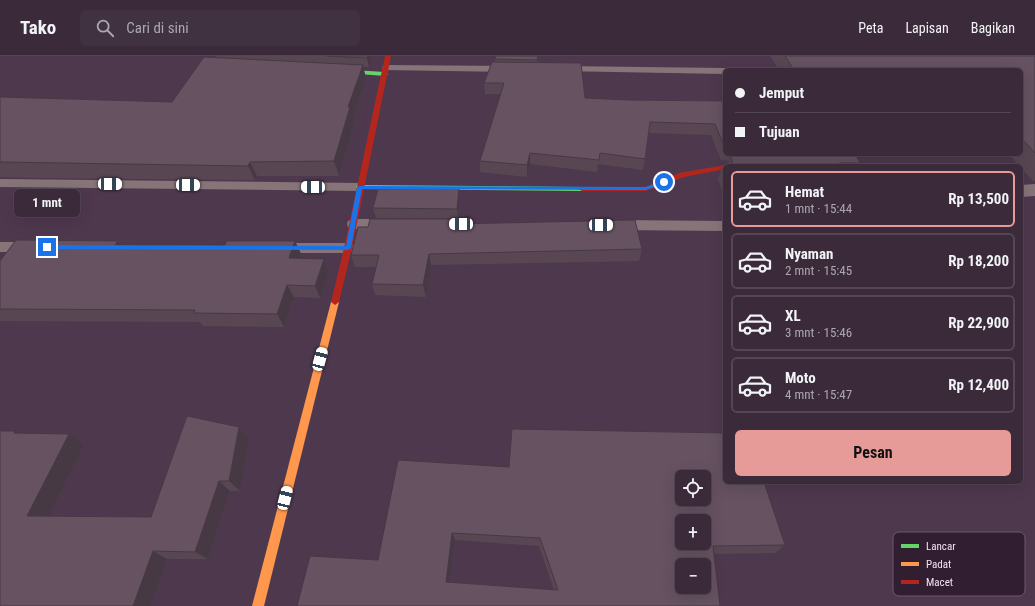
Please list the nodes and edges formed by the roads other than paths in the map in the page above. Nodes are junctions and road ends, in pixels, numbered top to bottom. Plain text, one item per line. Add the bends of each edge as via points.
1 (388, 56) edge
2 (519, 69) edge
3 (551, 69) edge
4 (324, 71) edge
5 (386, 71) junction
6 (723, 71) edge
7 (723, 167) edge
8 (0, 183) edge
9 (360, 187) junction
10 (353, 224) junction
11 (400, 224) edge
12 (606, 225) edge
13 (723, 226) edge
14 (0, 247) edge
15 (47, 247) edge
16 (267, 248) edge
17 (348, 248) junction
18 (258, 606) edge

1 - 5 main road
2 - 5 lane
3 - 6 lane
4 - 5 main road
5 - 9 main road
7 - 9 main road via 682,175 646,189
8 - 9 lane
9 - 10 main road
10 - 11 lane
10 - 17 main road
12 - 13 lane
14 - 15 lane
16 - 17 lane
17 - 18 main road

